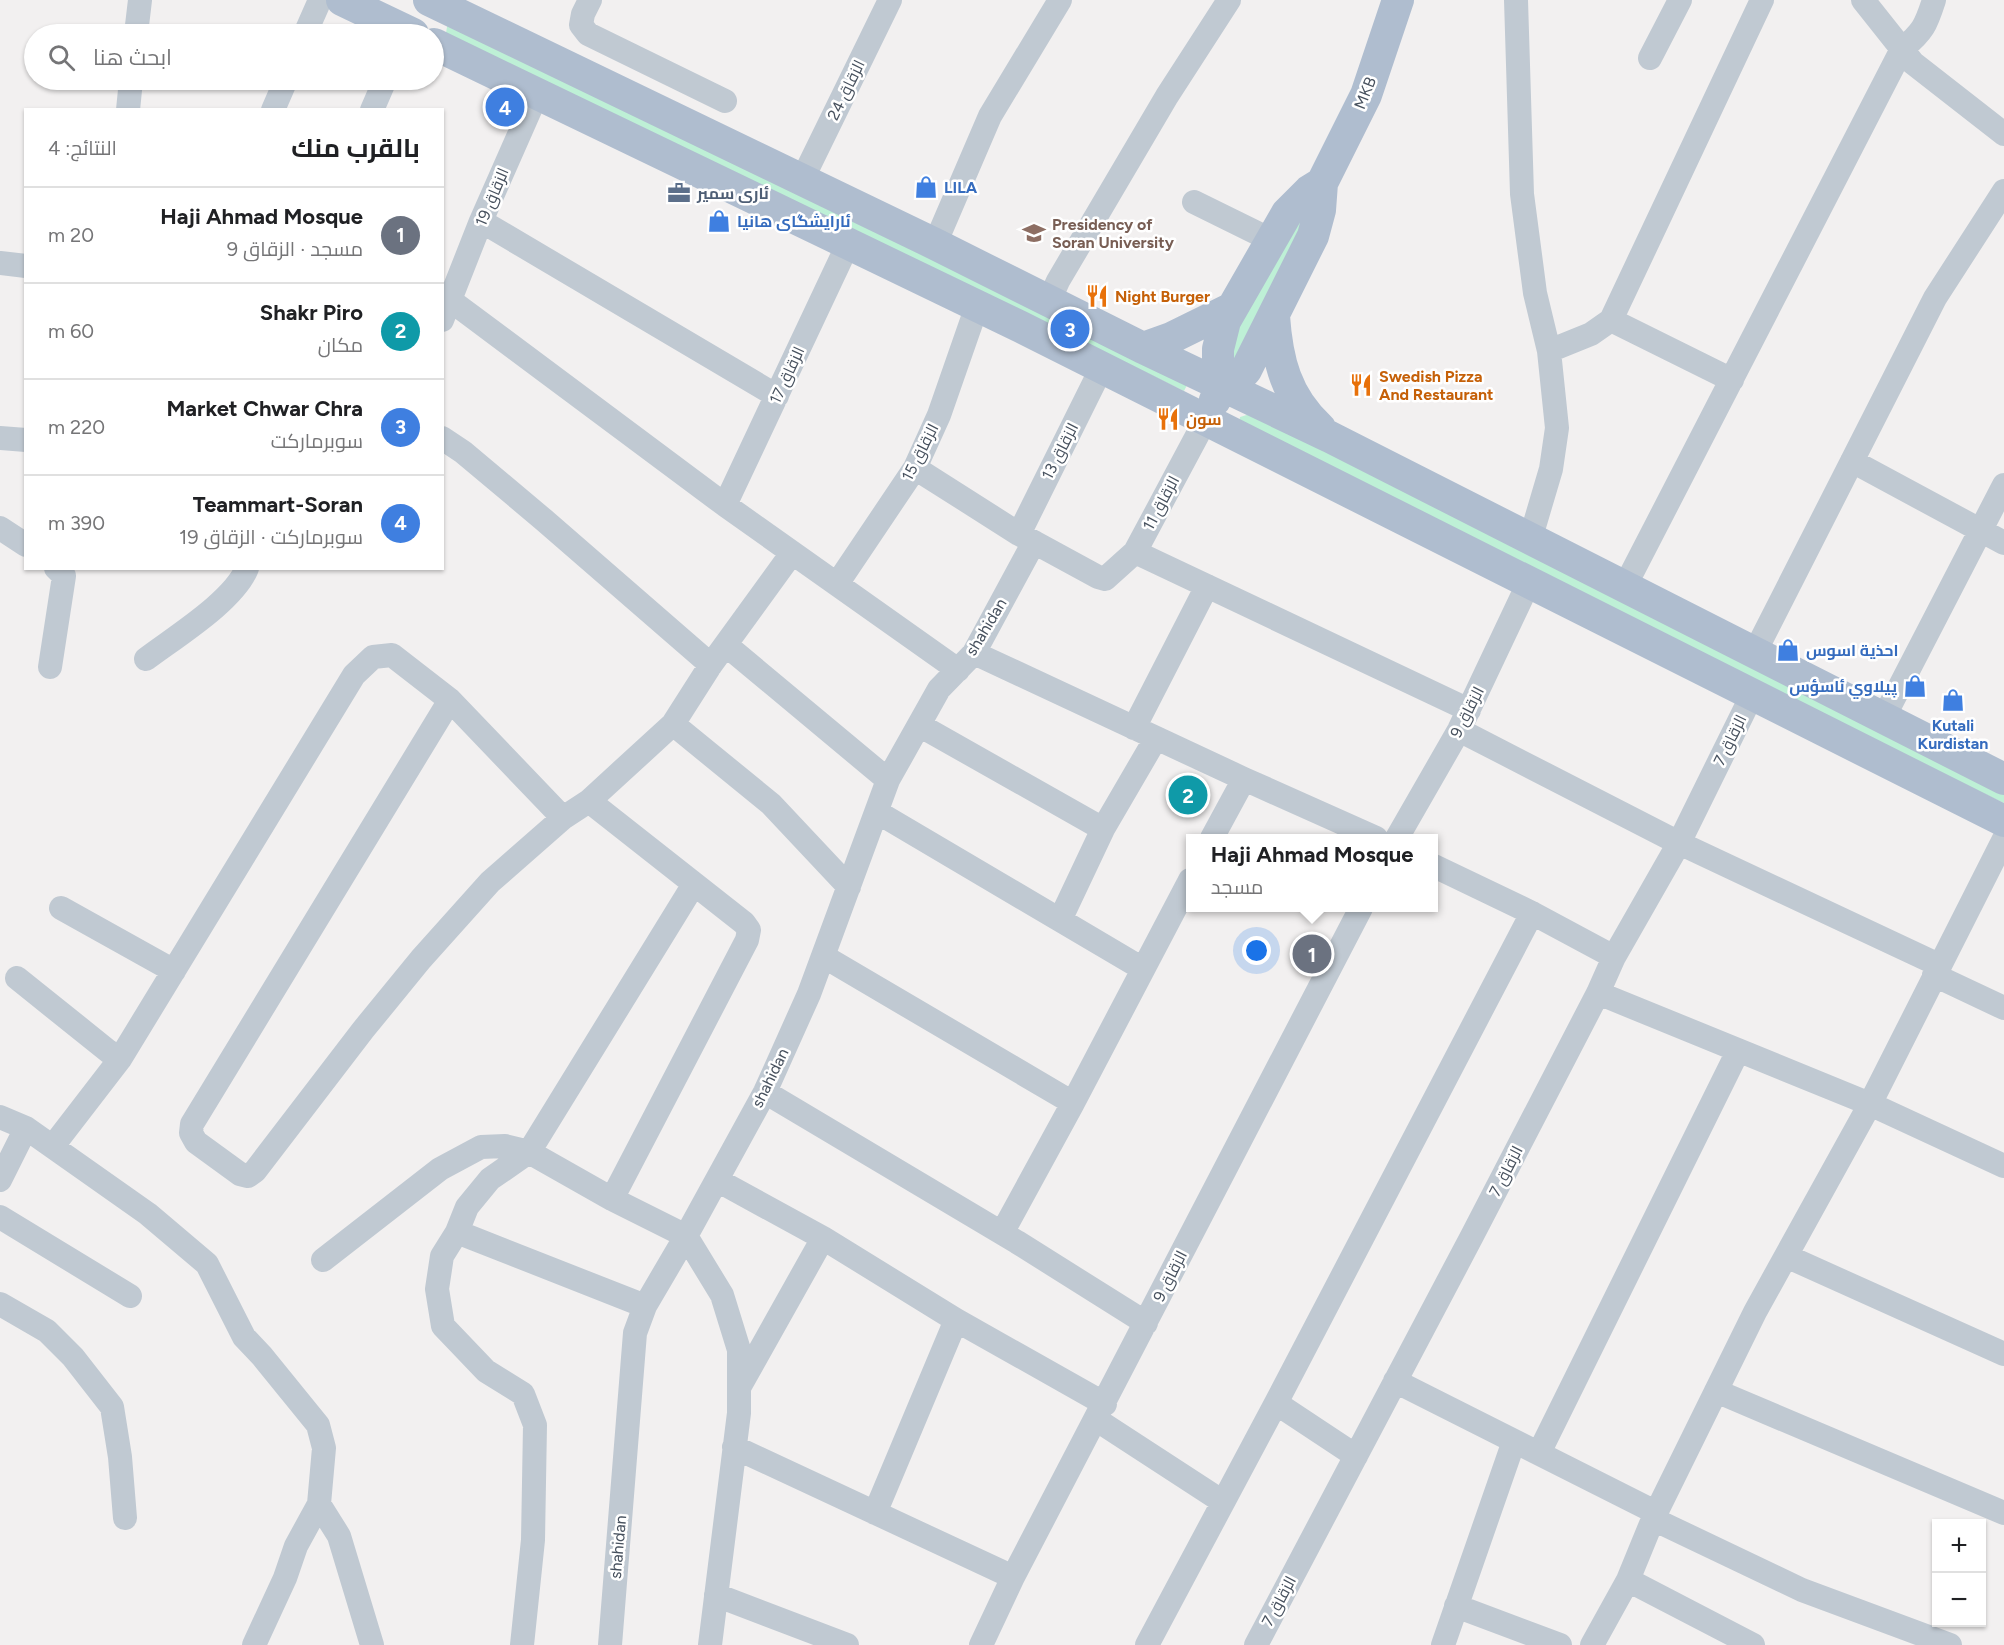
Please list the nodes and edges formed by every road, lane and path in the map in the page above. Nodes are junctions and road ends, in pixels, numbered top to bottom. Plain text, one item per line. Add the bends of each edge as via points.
1 (140, 0) edge
2 (320, 0) edge
3 (342, 0) edge
4 (590, 0) edge
5 (890, 0) edge
6 (1060, 0) edge
7 (1228, 0) edge
8 (1398, 0) edge
9 (1516, 0) edge
10 (1680, 0) edge
11 (1762, 0) edge
12 (1863, 0) edge
13 (1934, 0) edge
14 (436, 2) edge
15 (137, 24) edge
16 (309, 24) edge
17 (391, 24) edge
18 (423, 24) edge
19 (444, 49) edge
20 (1902, 49) junction
21 (1650, 58) dead end
22 (130, 90) edge
23 (282, 90) edge
24 (381, 90) edge
25 (537, 94) junction
26 (725, 101) dead end
27 (128, 108) edge
28 (274, 108) edge
29 (373, 108) edge
30 (2004, 134) edge
31 (802, 180) junction
32 (1322, 183) junction
33 (2004, 192) edge
34 (1194, 202) dead end
35 (481, 221) junction
36 (1271, 240) junction
37 (848, 244) junction
38 (935, 244) junction
39 (0, 263) edge
40 (24, 266) edge
41 (1049, 301) junction
42 (977, 306) junction
43 (1232, 308) junction
44 (446, 310) edge
45 (1274, 316) junction
46 (1611, 320) junction
47 (1143, 348) junction
48 (1549, 351) junction
49 (1102, 368) junction
50 (1731, 380) junction
51 (1222, 385) junction
52 (777, 396) junction
53 (1206, 419) junction
54 (1330, 437) junction
55 (0, 438) edge
56 (444, 439) edge
57 (24, 440) edge
58 (1852, 461) junction
59 (915, 468) junction
60 (2004, 485) edge
61 (725, 505) junction
62 (0, 528) edge
63 (1980, 531) junction
64 (1026, 538) junction
65 (1530, 540) junction
66 (2004, 543) edge
67 (24, 544) edge
68 (1135, 552) junction
69 (792, 553) junction
70 (58, 570) edge
71 (246, 570) edge
72 (1529, 582) junction
73 (837, 584) junction
74 (1208, 586) junction
75 (1624, 588) junction
76 (726, 645) junction
77 (1754, 654) junction
78 (146, 659) dead end
79 (966, 662) junction
80 (711, 666) junction
81 (50, 667) dead end
82 (1752, 695) junction
83 (450, 700) junction
84 (1883, 719) junction
85 (1464, 720) junction
86 (674, 724) junction
87 (919, 725) junction
88 (1134, 728) junction
89 (1156, 738) junction
90 (2004, 779) edge
91 (888, 780) junction
92 (1244, 780) junction
93 (589, 801) junction
94 (877, 812) junction
95 (563, 818) junction
96 (2004, 821) edge
97 (1103, 829) junction
98 (1214, 834) edge
99 (1367, 834) edge
100 (1399, 834) edge
101 (2004, 839) edge
102 (1679, 843) junction
103 (1438, 868) edge
104 (694, 884) junction
105 (849, 887) junction
106 (1186, 889) edge
107 (61, 908) dead end
108 (1359, 912) edge
109 (1532, 912) junction
110 (1060, 920) junction
111 (823, 956) junction
112 (1614, 957) junction
113 (1143, 969) junction
114 (1937, 970) junction
115 (174, 971) junction
116 (17, 978) dead end
117 (1598, 993) junction
118 (2004, 1008) edge
119 (1738, 1051) junction
120 (120, 1059) junction
121 (765, 1092) junction
122 (1073, 1103) junction
123 (1870, 1104) junction
124 (0, 1117) edge
125 (26, 1128) junction
126 (53, 1146) junction
127 (529, 1152) junction
128 (2004, 1166) edge
129 (0, 1180) edge
130 (717, 1180) junction
131 (612, 1199) junction
132 (0, 1217) edge
133 (457, 1232) junction
134 (1002, 1233) junction
135 (686, 1236) junction
136 (823, 1238) junction
137 (1786, 1256) junction
138 (323, 1260) dead end
139 (130, 1296) dead end
140 (0, 1304) edge
141 (645, 1305) junction
142 (956, 1320) junction
143 (1146, 1323) junction
144 (2004, 1354) edge
145 (1395, 1381) junction
146 (739, 1388) junction
147 (1716, 1391) junction
148 (1276, 1403) junction
149 (1101, 1412) junction
150 (1514, 1441) junction
151 (734, 1447) junction
152 (1539, 1453) junction
153 (1356, 1456) junction
154 (1223, 1503) junction
155 (319, 1504) junction
156 (875, 1513) junction
157 (2004, 1513) edge
158 (1655, 1516) junction
159 (126, 1518) dead end
160 (1013, 1577) junction
161 (1628, 1580) junction
162 (716, 1596) junction
163 (1456, 1606) junction
164 (1918, 1639) edge
165 (254, 1645) edge
166 (372, 1645) edge
167 (522, 1645) edge
168 (610, 1645) edge
169 (710, 1645) edge
170 (847, 1645) edge
171 (981, 1645) edge
172 (1147, 1645) edge
173 (1256, 1645) edge
174 (1443, 1645) edge
175 (1560, 1645) edge
176 (1592, 1645) edge
177 (1753, 1645) edge
178 (1950, 1645) edge

1 - 15 street
2 - 16 street
3 - 17 main road
4 - 26 street via 581,25 588,34
5 - 31 street, الزقاق 24
6 - 38 street via 990,116
7 - 41 street via 1167,96
8 - 32 main road, MKB via 1366,95
9 - 48 street via 1522,194 1535,293
10 - 21 street
11 - 46 street
12 - 20 street
13 - 20 street via 1927,25
14 - 18 main road
14 - 31 main road
19 - 25 main road
20 - 30 street via 1913,63
20 - 50 street
22 - 27 street
23 - 28 street
24 - 29 street
25 - 35 street, الزقاق 19
25 - 37 main road
31 - 38 main road
32 - 36 main road via 1287,213
32 - 45 main road via 1313,236
33 - 58 street via 1935,298
34 - 36 street
35 - 44 street, الزقاق 19
35 - 52 street
36 - 43 main road
37 - 42 main road
37 - 52 street, الزقاق 17
38 - 41 main road
39 - 40 street
41 - 47 main road
42 - 49 main road
42 - 59 street, الزقاق 15 via 939,415
43 - 47 main road
43 - 51 main road via 1218,349
44 - 61 street
45 - 51 main road via 1246,370 1237,380
45 - 54 main road via 1276,348 1286,379 1302,408
46 - 48 street
46 - 50 street
47 - 51 main road
48 - 65 street via 1557,428 1551,468
49 - 53 main road
49 - 64 street, الزقاق 13
50 - 75 street
51 - 53 main road
51 - 54 main road
52 - 61 street, الزقاق 17
53 - 68 street, الزقاق 11
53 - 72 main road
54 - 65 main road
55 - 57 street
56 - 80 street
58 - 63 street
58 - 77 street
59 - 64 street
59 - 73 street, الزقاق 15
60 - 63 street
61 - 69 street
62 - 67 street
63 - 66 street
63 - 84 street
64 - 68 street, الزقاق 11 via 1105,579
64 - 79 street, shahidan
65 - 75 main road
68 - 74 street
69 - 73 street
69 - 76 street
70 - 81 street via 64,576
71 - 78 street via 225,599
72 - 82 main road
72 - 85 street, الزقاق 9
73 - 79 street
74 - 85 street
74 - 88 street
75 - 77 main road
76 - 80 street
76 - 91 street
77 - 84 main road
79 - 87 street, shahidan via 939,689
79 - 88 street
80 - 86 street
82 - 96 main road
82 - 102 street, الزقاق 7
83 - 95 street
83 - 95 street via 192,1124 196,1142 240,1174 248,1176 255,1171 421,959 490,882
83 - 115 street via 392,655 373,657 354,675
84 - 90 main road
85 - 100 street, الزقاق 9
85 - 102 street
86 - 93 street
86 - 105 street via 771,804
87 - 91 street, shahidan
87 - 97 street
88 - 89 street
89 - 92 street
89 - 97 street
91 - 94 street, shahidan
92 - 98 street
92 - 99 street
93 - 95 street
93 - 104 street
94 - 105 street, shahidan
94 - 110 street
97 - 110 street
101 - 114 street
102 - 112 street, الزقاق 7
102 - 114 street
103 - 109 street
104 - 127 street
104 - 131 street via 744,923 749,930 747,940
105 - 111 street, shahidan
106 - 113 street
107 - 115 street
108 - 143 street, الزقاق 9
109 - 112 street
109 - 148 street
110 - 113 street
111 - 121 street, shahidan
111 - 122 street
112 - 117 street, الزقاق 7
113 - 122 street
114 - 118 street
114 - 123 street
115 - 120 street
116 - 120 street
117 - 119 street
117 - 145 street, الزقاق 7
119 - 123 street
119 - 152 street
120 - 126 street
121 - 130 street, shahidan
121 - 134 street
122 - 134 street
123 - 128 street
123 - 137 street
124 - 125 street
125 - 126 street
125 - 129 street
126 - 155 street via 148,1214 207,1264 244,1337 318,1425 324,1448
127 - 131 street
127 - 133 street via 490,1179 467,1207
127 - 138 street via 505,1146 481,1147 440,1169
130 - 135 street, shahidan
130 - 136 street
131 - 135 street
132 - 139 street
133 - 141 street
133 - 167 street via 442,1256 437,1289 443,1326 486,1371 523,1394 535,1425 534,1540
134 - 143 street
135 - 141 street, shahidan
135 - 146 street via 722,1295 739,1350
136 - 142 street
136 - 146 street
137 - 144 street
137 - 147 street
140 - 159 street via 47,1331 112,1407
141 - 168 street, shahidan via 635,1333
142 - 149 street
142 - 156 street
143 - 149 street, الزقاق 9
145 - 150 street
145 - 153 street, الزقاق 7
146 - 151 street
147 - 157 street
147 - 158 street
148 - 153 street
148 - 154 street
149 - 154 street
149 - 160 street, الزقاق 9
150 - 152 street
150 - 163 street
151 - 156 street
151 - 162 street
152 - 158 street
153 - 173 street, الزقاق 7
154 - 172 street
155 - 165 street via 296,1546
155 - 166 street via 339,1536
156 - 160 street
158 - 161 street
158 - 164 street via 1802,1590
160 - 171 street, الزقاق 9
161 - 176 street
161 - 177 street
162 - 169 street
162 - 170 street
163 - 174 street
163 - 175 street
164 - 178 street

